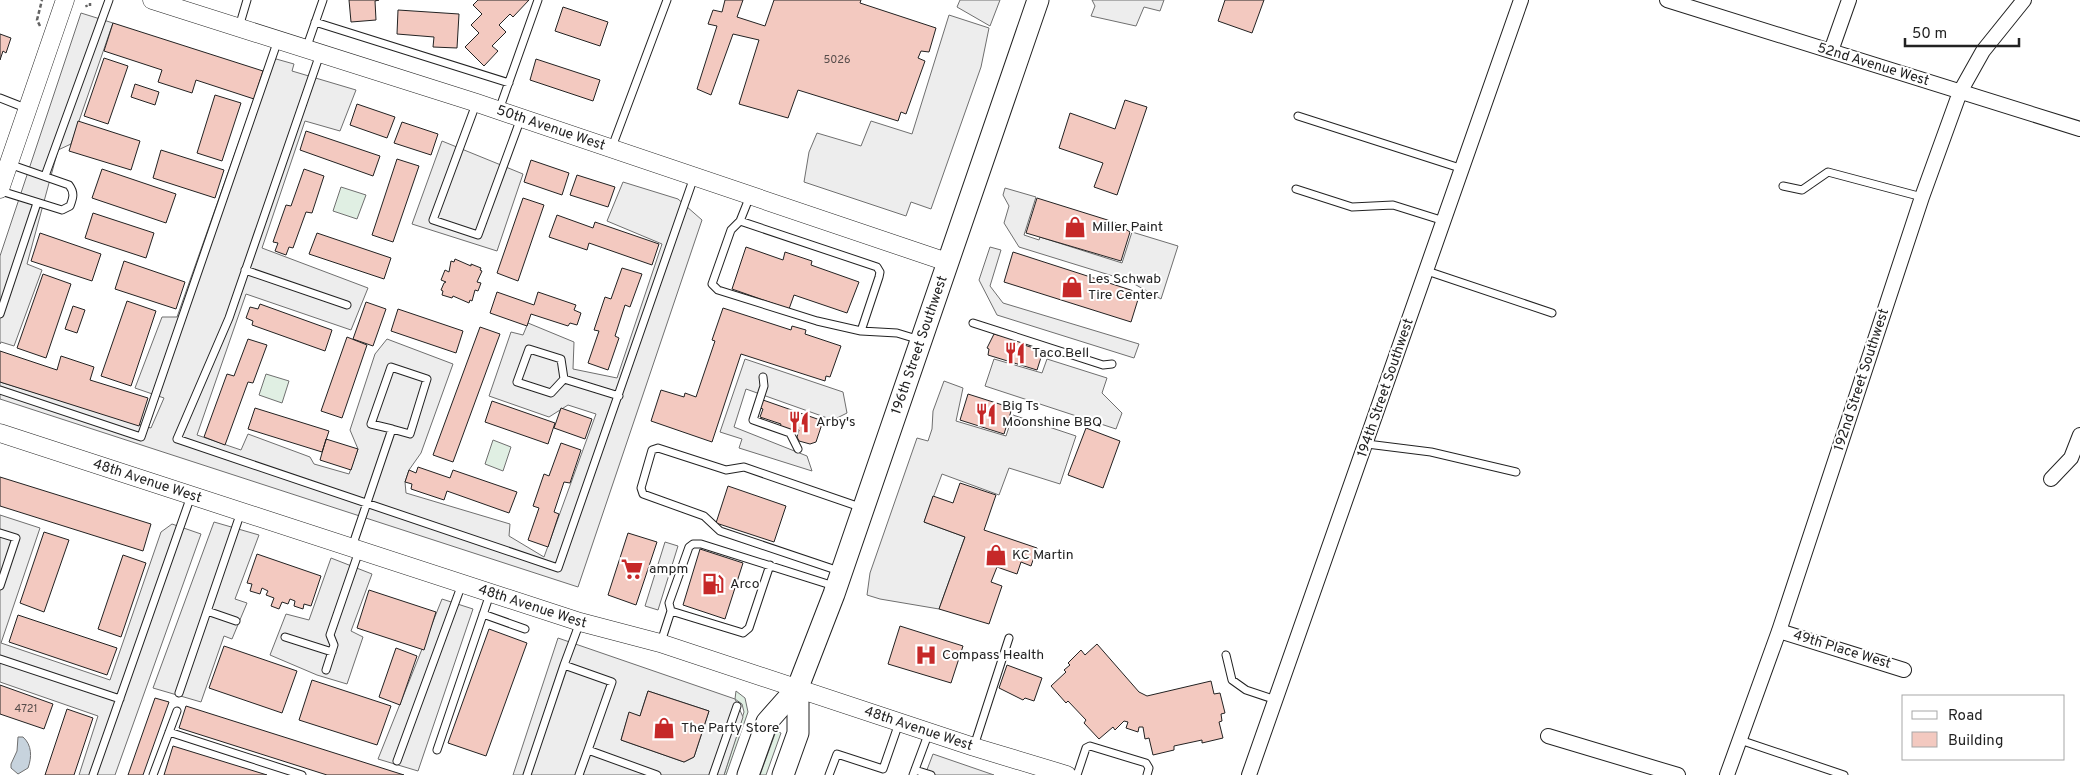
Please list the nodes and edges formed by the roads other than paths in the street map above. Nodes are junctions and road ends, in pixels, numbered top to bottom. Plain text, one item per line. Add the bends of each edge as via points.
1 (65, 0) edge
2 (109, 0) edge
3 (152, 0) edge
4 (248, 0) edge
5 (323, 0) edge
6 (538, 0) edge
7 (667, 0) edge
8 (1521, 0) edge
9 (1667, 0) edge
10 (1849, 0) edge
11 (2024, 0) edge
12 (1036, 1) edge
13 (315, 22) junction
14 (239, 28) junction
15 (278, 40) junction
16 (313, 51) junction
17 (1831, 51) junction
18 (509, 83) junction
19 (1960, 92) junction
20 (0, 98) edge
21 (477, 103) junction
22 (28, 109) junction
23 (499, 110) junction
24 (1298, 116) dead end
25 (521, 118) junction
26 (2080, 128) edge
27 (611, 148) junction
28 (9, 164) junction
29 (1462, 169) junction
30 (45, 176) junction
31 (694, 176) junction
32 (1783, 186) dead end
33 (1296, 189) dead end
34 (0, 190) edge
35 (750, 195) junction
36 (1922, 197) junction
37 (37, 203) junction
38 (740, 221) junction
39 (1444, 222) junction
40 (947, 262) junction
41 (245, 270) junction
42 (1427, 271) junction
43 (347, 305) dead end
44 (1552, 313) dead end
45 (0, 314) edge
46 (973, 323) dead end
47 (861, 331) junction
48 (920, 340) junction
49 (1112, 364) dead end
50 (763, 377) dead end
51 (564, 379) junction
52 (0, 390) edge
53 (619, 396) junction
54 (392, 429) junction
55 (0, 434) edge
56 (2080, 435) edge
57 (1367, 444) junction
58 (798, 449) dead end
59 (1516, 472) dead end
60 (2051, 480) dead end
61 (191, 496) junction
62 (367, 504) junction
63 (863, 508) junction
64 (241, 512) junction
65 (0, 533) edge
66 (356, 549) junction
67 (770, 566) junction
68 (839, 579) junction
69 (462, 584) junction
70 (0, 586) edge
71 (490, 593) junction
72 (207, 611) junction
73 (671, 611) junction
74 (483, 614) junction
75 (236, 621) dead end
76 (580, 622) junction
77 (525, 629) dead end
78 (1780, 631) junction
79 (285, 637) dead end
80 (1009, 638) dead end
81 (660, 643) junction
82 (332, 652) junction
83 (1226, 655) dead end
84 (0, 659) edge
85 (564, 665) junction
86 (326, 670) dead end
87 (1904, 670) dead end
88 (798, 687) junction
89 (179, 693) dead end
90 (120, 699) junction
91 (1276, 700) junction
92 (737, 706) dead end
93 (176, 711) dead end
94 (899, 722) junction
95 (169, 732) junction
96 (929, 732) junction
97 (1548, 736) dead end
98 (1740, 740) junction
99 (974, 747) junction
100 (437, 750) dead end
101 (588, 750) junction
102 (397, 761) dead end
103 (914, 772) edge
104 (93, 775) edge
105 (153, 775) edge
106 (302, 775) edge
107 (527, 775) edge
108 (579, 775) edge
109 (657, 775) edge
110 (713, 775) edge
111 (748, 775) edge
112 (783, 775) edge
113 (829, 775) edge
114 (931, 775) edge
115 (1067, 775) edge
116 (1077, 775) edge
117 (1147, 775) edge
118 (1249, 775) edge
119 (1678, 775) edge
120 (1727, 775) edge
121 (1844, 775) edge

1 - 22 street
2 - 30 lane
3 - 14 street, 50th Avenue West
4 - 14 lane
5 - 13 lane
6 - 18 lane
7 - 27 lane
8 - 29 street, 194th Street Southwest
9 - 17 street, 52nd Avenue West
10 - 17 street
11 - 19 street, 192nd Street Southwest via 1983,51
12 - 40 main road, 196th Street Southwest
13 - 16 lane
13 - 18 lane
14 - 15 street, 50th Avenue West
15 - 16 street, 50th Avenue West
15 - 52 lane via 141,437
16 - 21 street, 50th Avenue West
16 - 41 lane
17 - 19 street, 52nd Avenue West
18 - 23 lane
19 - 26 street, 52nd Avenue West
19 - 36 street, 192nd Street Southwest
20 - 22 lane
21 - 23 street, 50th Avenue West
21 - 25 lane via 434,220 478,235
22 - 28 street
23 - 25 street, 50th Avenue West
24 - 29 lane
25 - 27 street, 50th Avenue West
27 - 31 street, 50th Avenue West
28 - 30 lane
28 - 34 street
29 - 39 street, 194th Street Southwest
30 - 37 lane via 69,186 73,190 73,198 70,206 62,210
31 - 35 street, 50th Avenue West
31 - 53 lane
32 - 36 lane via 1802,190 1828,172
33 - 39 lane via 1352,207 1393,205
34 - 37 lane
35 - 38 lane
35 - 40 street, 50th Avenue West
36 - 78 street, 192nd Street Southwest
37 - 45 lane
38 - 47 lane via 877,267 880,277
38 - 47 lane via 731,230 712,284 718,290 817,321
39 - 42 street, 194th Street Southwest
40 - 48 main road, 196th Street Southwest
41 - 43 lane
41 - 62 lane via 229,318 178,439
42 - 44 lane
42 - 57 street, 194th Street Southwest
46 - 49 lane via 1102,365
47 - 48 lane via 897,333
48 - 63 main road, 196th Street Southwest
50 - 58 lane via 764,386 753,420 790,433
51 - 51 lane via 560,359 529,349 517,382 550,393
51 - 53 lane
53 - 62 lane via 558,568
54 - 54 lane via 410,434 427,379 391,367 371,424
54 - 62 lane
55 - 61 street, 48th Avenue West
56 - 60 street via 2071,458
57 - 59 lane via 1431,452
57 - 91 street, 194th Street Southwest
61 - 64 street, 48th Avenue West
61 - 90 lane
62 - 66 lane
63 - 68 main road, 196th Street Southwest
63 - 68 lane via 744,467 726,470 658,448 652,450 641,488 643,494 704,516 720,531
64 - 66 street, 48th Avenue West
64 - 72 lane
65 - 70 lane via 16,538
66 - 69 street, 48th Avenue West
66 - 82 lane via 330,635 334,645
67 - 68 lane
67 - 73 lane via 749,628 744,633
67 - 73 lane via 692,544 670,603
68 - 88 main road, 196th Street Southwest
69 - 71 street, 48th Avenue West
69 - 102 lane
71 - 74 lane
71 - 76 street, 48th Avenue West
72 - 75 lane
72 - 89 lane
73 - 81 lane
74 - 77 lane
74 - 100 lane
76 - 81 street, 48th Avenue West
76 - 85 lane
78 - 87 street, 49th Place West
78 - 98 street, 192nd Street Southwest
79 - 82 lane
80 - 99 lane
81 - 88 street, 48th Avenue West
82 - 86 lane
83 - 91 lane via 1232,680 1246,690
84 - 90 lane
85 - 101 lane via 612,682
85 - 107 lane
88 - 94 street, 48th Avenue West
88 - 111 main road, 196th Street Southwest via 767,722
88 - 112 main road, 196th Street Southwest via 798,733
90 - 104 lane
91 - 118 street, 194th Street Southwest
92 - 110 lane
93 - 95 lane
94 - 96 street, 48th Avenue West
94 - 113 lane via 883,770 836,754
95 - 105 lane
95 - 106 lane
96 - 99 street, 48th Avenue West
96 - 103 lane
97 - 119 street
98 - 120 street, 192nd Street Southwest
98 - 121 lane
99 - 115 street, 48th Avenue West
101 - 108 lane
101 - 109 lane
103 - 114 lane
116 - 117 lane via 1086,748 1090,746 1146,764 1149,768

